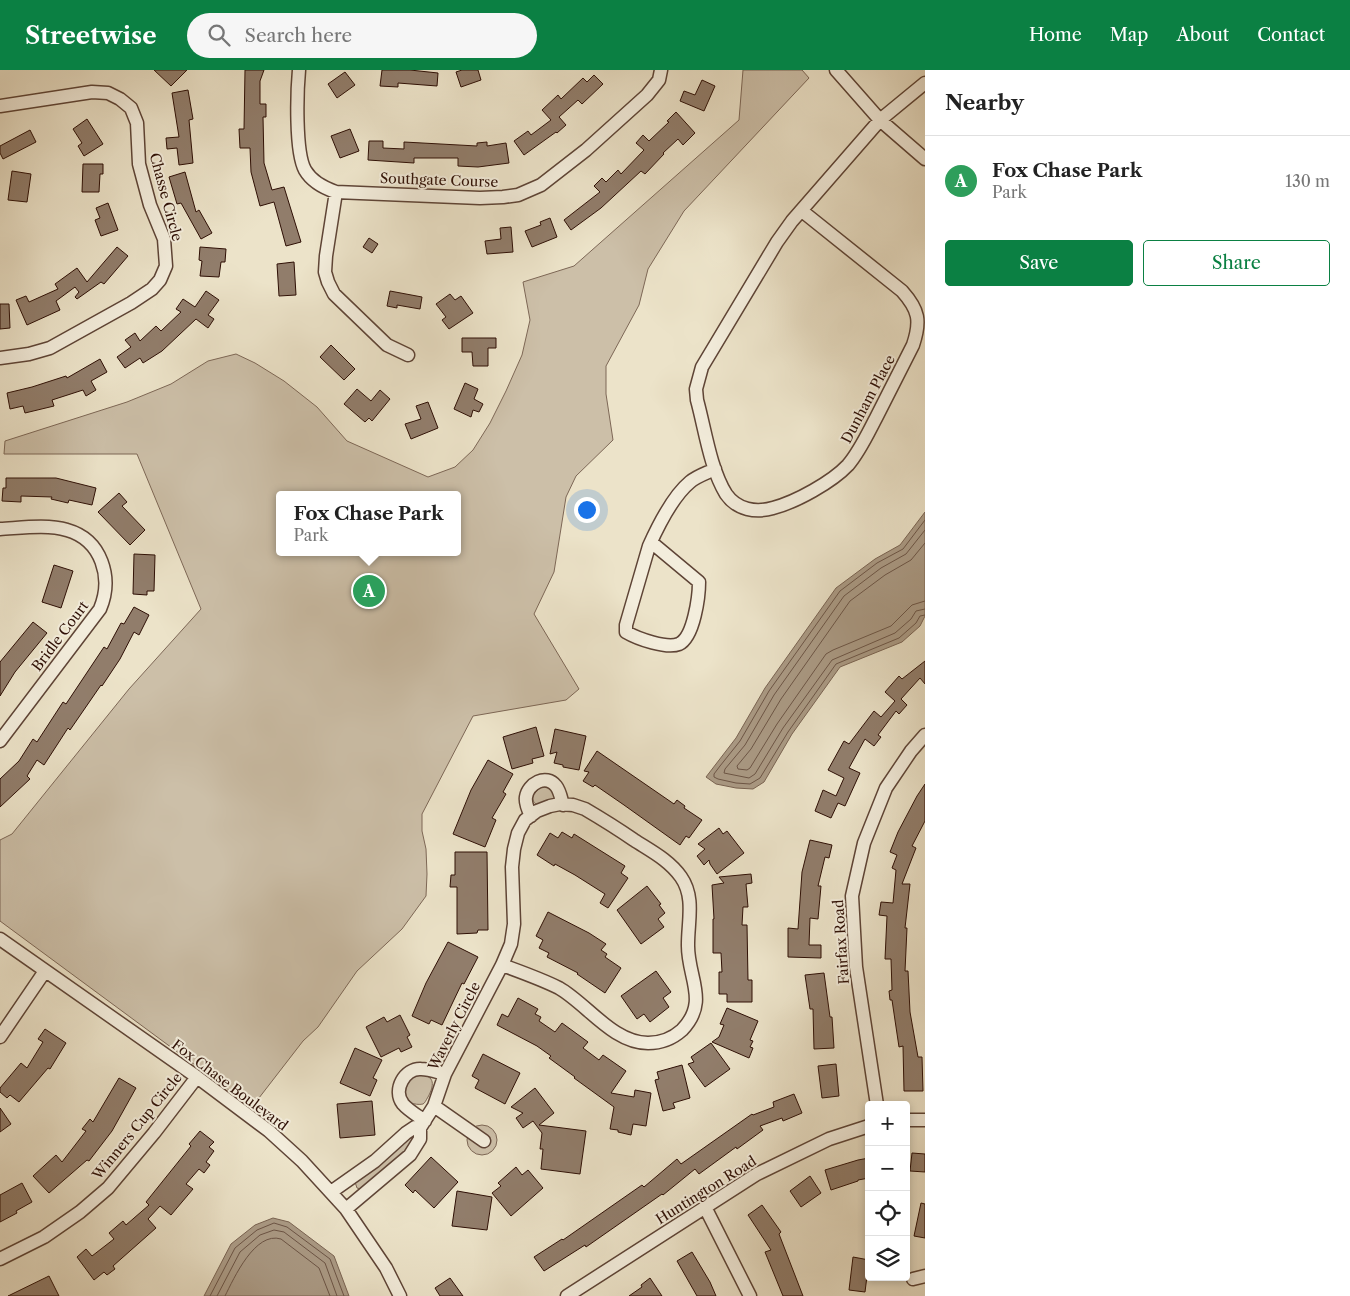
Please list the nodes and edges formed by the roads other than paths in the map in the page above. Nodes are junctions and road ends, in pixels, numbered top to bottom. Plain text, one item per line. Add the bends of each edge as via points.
1 (299, 70) edge
2 (661, 70) edge
3 (836, 70) edge
4 (925, 83) edge
5 (0, 106) edge
6 (880, 120) junction
7 (925, 159) edge
8 (336, 192) junction
9 (802, 211) junction
10 (408, 355) dead end
11 (0, 358) edge
12 (715, 468) junction
13 (0, 529) edge
14 (651, 542) junction
15 (925, 735) edge
16 (0, 741) edge
17 (563, 804) junction
18 (531, 816) junction
19 (0, 939) edge
20 (502, 965) junction
21 (45, 971) junction
22 (0, 1037) edge
23 (445, 1074) junction
24 (197, 1077) junction
25 (876, 1101) edge
26 (434, 1106) junction
27 (910, 1120) edge
28 (925, 1120) edge
29 (423, 1124) junction
30 (865, 1127) edge
31 (484, 1141) dead end
32 (331, 1192) junction
33 (705, 1207) junction
34 (346, 1209) junction
35 (0, 1259) edge
36 (583, 1285) junction
37 (400, 1296) edge
38 (567, 1296) edge
39 (590, 1296) edge
40 (750, 1296) edge

1 - 8 street, Southgate Course via 301,158 313,179
2 - 8 street, Southgate Course via 659,80 648,95 623,118 541,185 518,194 480,198
3 - 6 street
4 - 6 street, Dunham Place
5 - 11 street, Chasse Circle via 92,92 108,93 130,108 137,123 139,164 150,205 164,239 166,266 152,289 50,348
6 - 7 street
6 - 9 street, Dunham Place
8 - 10 street via 326,256 328,282 334,294 387,345
9 - 12 street, Dunham Place via 777,242 702,367 696,389 697,400
9 - 12 street, Dunham Place via 909,299 918,314 913,345 861,446 848,464 819,488 778,507 748,510 727,495
12 - 14 street via 683,489
13 - 16 street, Bridle Court via 65,529 79,535 99,557 105,570 106,585 100,609
14 - 14 street via 626,632 670,646 683,641 691,629 700,592 699,582
15 - 25 street, Fairfax Road via 886,788 864,843 852,896 856,967
17 - 18 street via 550,806
17 - 18 street via 555,784 538,781 529,787 526,798
17 - 20 street via 586,809 606,821 662,858 682,879 688,889 690,907 689,961 697,1000 693,1014 676,1036 663,1042 632,1041 615,1032 559,989
18 - 20 street, Waverly Circle via 518,833 514,848 514,924 511,944
19 - 21 street, Fox Chase Boulevard
20 - 23 street, Waverly Circle
21 - 22 street
21 - 24 street, Fox Chase Boulevard
23 - 26 street, Waverly Circle
23 - 29 street via 420,1068 410,1071 402,1079 401,1100
24 - 32 street, Fox Chase Boulevard via 269,1131
24 - 35 street, Winners Cup Circle via 108,1188 44,1237
26 - 29 street, Waverly Circle
26 - 31 street
27 - 28 street
29 - 32 street via 406,1133 375,1161
29 - 34 street, Waverly Circle via 420,1139 410,1155
30 - 33 street, Huntington Road via 829,1138 766,1169
32 - 34 street, Fox Chase Boulevard
33 - 36 street, Huntington Road
33 - 40 street
34 - 37 street, Fox Chase Boulevard via 386,1268
36 - 38 street, Huntington Road
36 - 39 street

